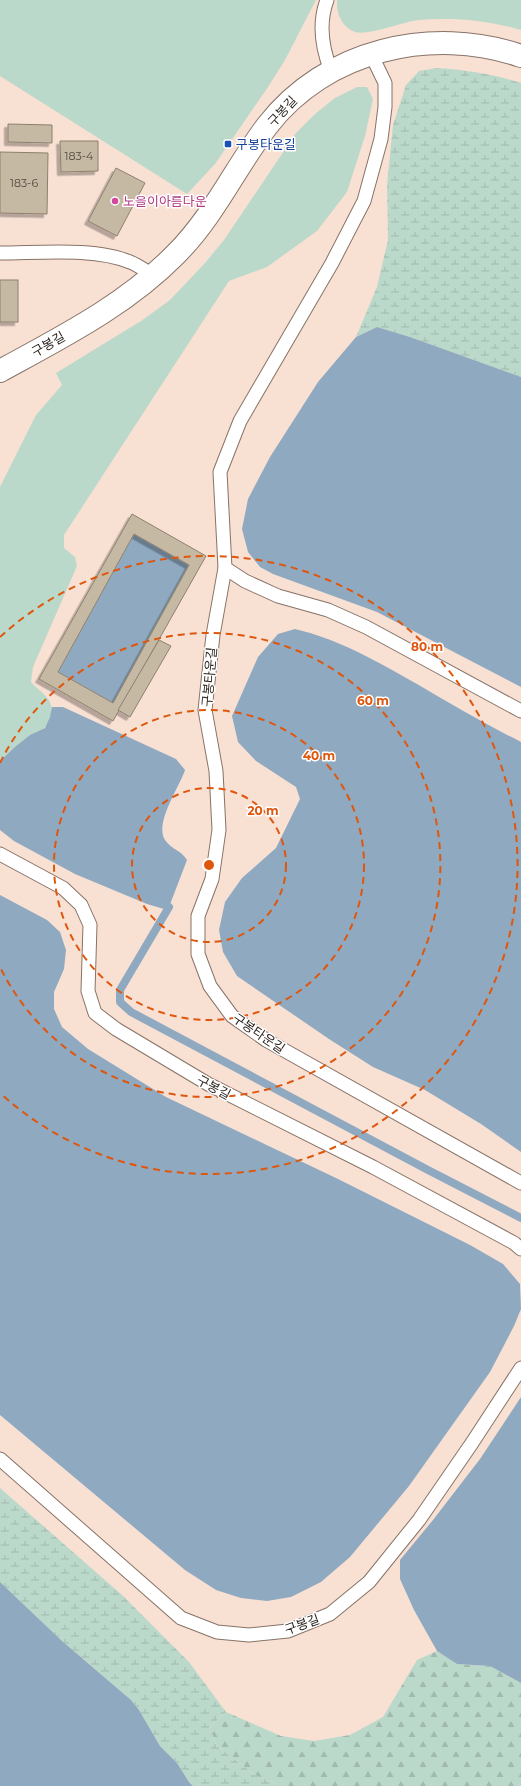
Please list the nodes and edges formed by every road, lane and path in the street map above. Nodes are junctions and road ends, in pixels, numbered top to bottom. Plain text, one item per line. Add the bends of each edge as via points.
1 (327, 0) edge
2 (371, 54) junction
3 (521, 56) edge
4 (331, 71) junction
5 (0, 253) edge
6 (154, 276) junction
7 (0, 371) edge
8 (225, 568) junction
9 (521, 711) edge
10 (0, 854) edge
11 (521, 1183) edge
12 (521, 1249) edge
13 (521, 1368) edge
14 (0, 1459) edge

1 - 4 lane via 321,30
2 - 3 street via 417,44 446,43 477,45
2 - 4 street
2 - 8 lane, 구봉타운길 via 385,83 385,107 381,139 364,201 332,264 240,421 220,472
4 - 6 street, 구봉길 via 290,101 267,126 213,209 178,253
5 - 6 lane via 85,253 110,256 130,262
6 - 7 street, 구봉길 via 123,300
8 - 9 lane via 245,581 278,596 328,610 366,627
8 - 11 lane, 구봉타운길 via 213,635 206,710 216,771 219,830 212,878 198,916 198,954 210,986 232,1016 266,1040
10 - 12 lane, 구봉길 via 63,888 81,905 90,925 88,991 95,1013 116,1030 208,1084 373,1167
13 - 14 lane, 구봉길 via 419,1520 369,1582 330,1614 288,1631 250,1635 217,1632 181,1618

